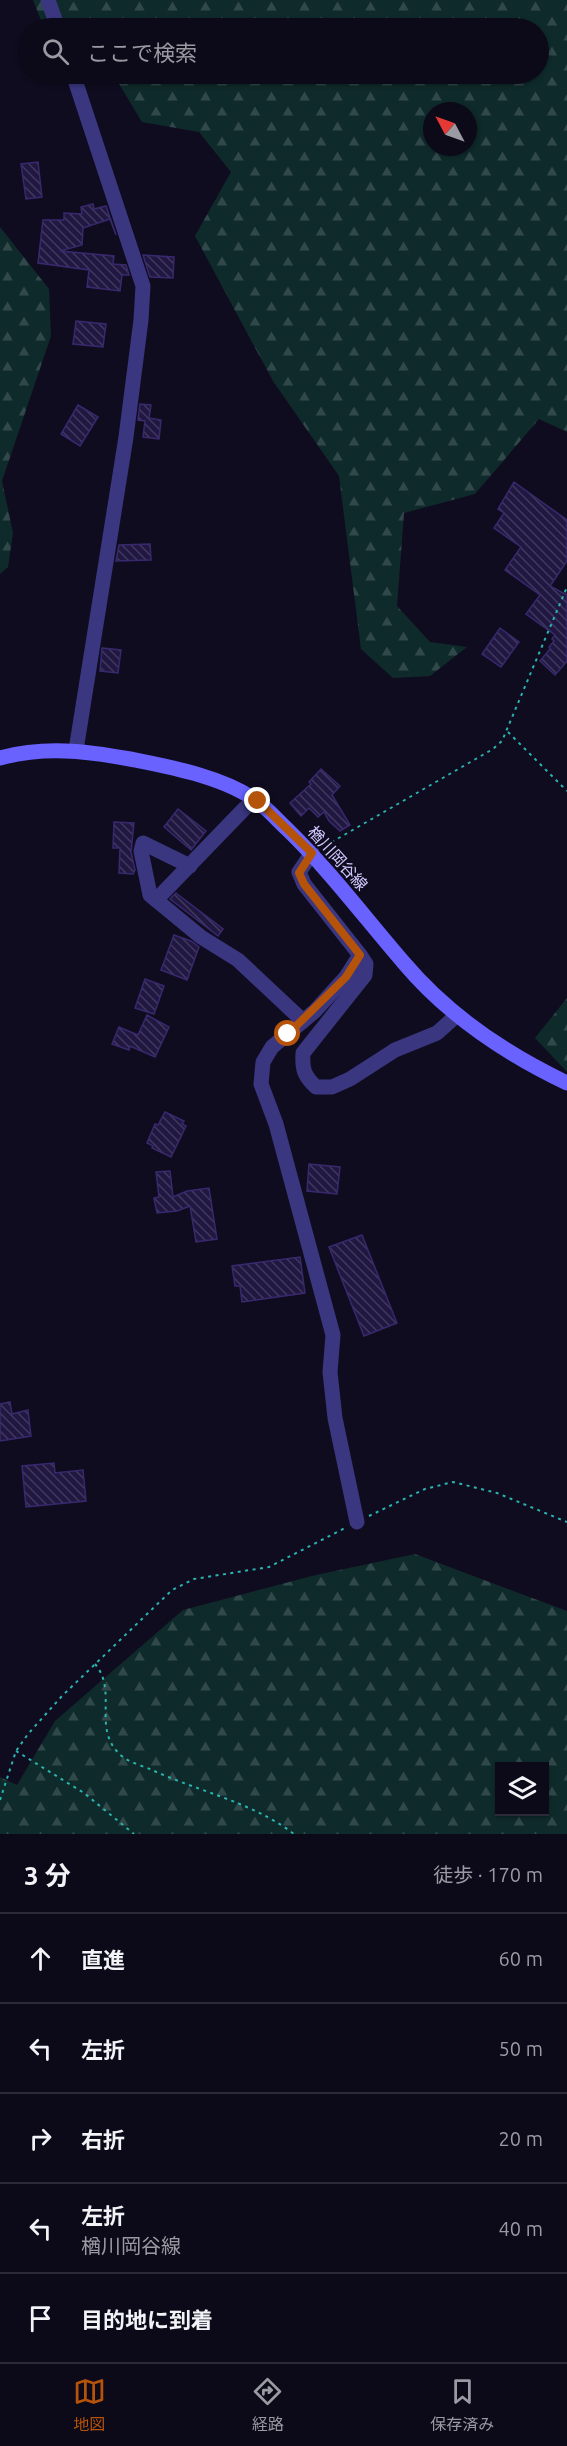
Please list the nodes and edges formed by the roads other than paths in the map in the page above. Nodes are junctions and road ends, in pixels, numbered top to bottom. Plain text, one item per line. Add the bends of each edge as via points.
1 (48, 0) edge
2 (54, 18) edge
3 (76, 84) edge
4 (76, 750) junction
5 (0, 758) edge
6 (245, 808) dead end
7 (312, 853) junction
8 (190, 866) junction
9 (156, 900) junction
10 (360, 955) junction
11 (456, 1016) junction
12 (303, 1021) junction
13 (567, 1083) edge
14 (357, 1522) road end

1 - 2 street
3 - 4 street via 143,286 126,436
4 - 5 main road, 楢川岡谷線 via 33,751
4 - 7 main road, 楢川岡谷線 via 174,768 218,781 258,801
6 - 8 street
7 - 10 street via 299,873 304,884
7 - 11 main road, 楢川岡谷線 via 405,965
8 - 9 street
8 - 9 street via 143,843 147,887
9 - 12 street via 201,937 238,960
10 - 11 street via 366,964 365,975 303,1053 305,1078 316,1087 332,1087 350,1079 395,1050 437,1033
10 - 12 street via 346,977
11 - 13 main road, 楢川岡谷線
12 - 14 street via 272,1047 263,1062 261,1083 276,1124 333,1335 330,1372 335,1418

